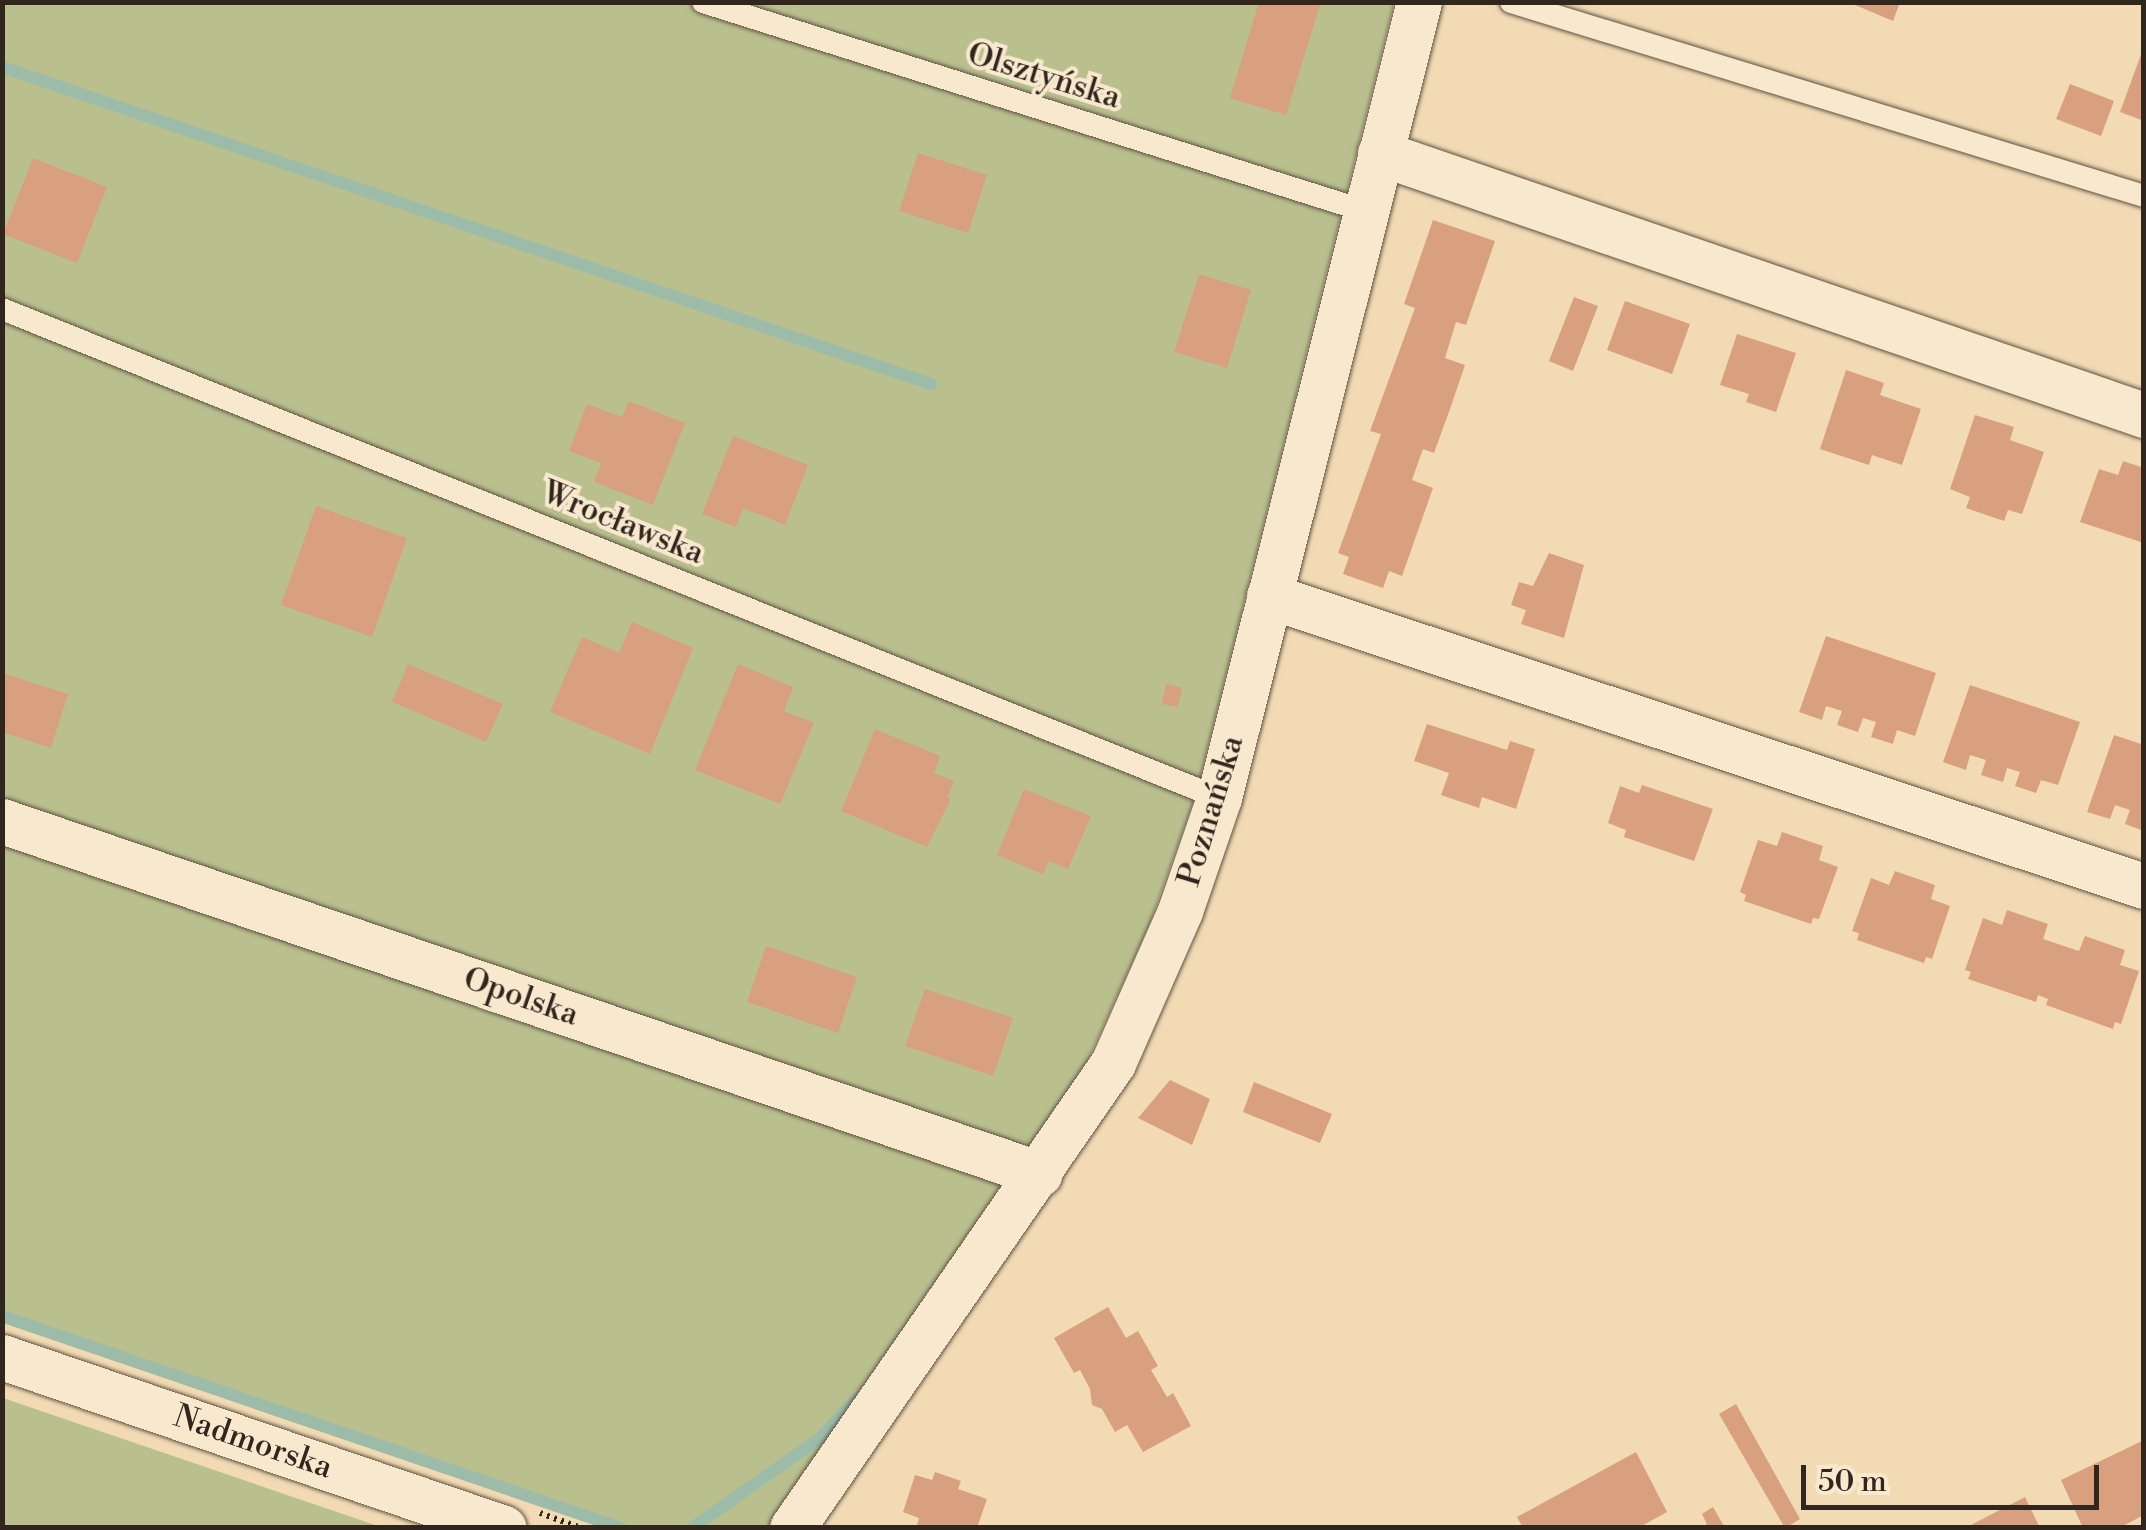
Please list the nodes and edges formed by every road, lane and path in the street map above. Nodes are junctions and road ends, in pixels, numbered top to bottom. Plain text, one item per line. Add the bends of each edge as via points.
1 (703, 2) edge
2 (1419, 2) edge
3 (1511, 2) edge
4 (1380, 153) junction
5 (2144, 196) edge
6 (1365, 211) junction
7 (2, 309) edge
8 (2144, 414) edge
9 (1270, 596) junction
10 (1219, 798) junction
11 (2, 821) edge
12 (2144, 886) edge
13 (1040, 1174) junction
14 (2, 1356) edge
15 (504, 1528) edge
16 (792, 1528) edge

1 - 6 lane, Olsztyńska
2 - 4 street, Poznańska
3 - 5 lane
4 - 6 street, Poznańska
4 - 8 street
6 - 9 street, Poznańska
7 - 10 lane, Wrocławska
9 - 10 street, Poznańska
9 - 12 street
10 - 13 street, Poznańska via 1180,911 1114,1063
11 - 13 street, Opolska
13 - 16 street, Poznańska
14 - 15 street, Nadmorska

